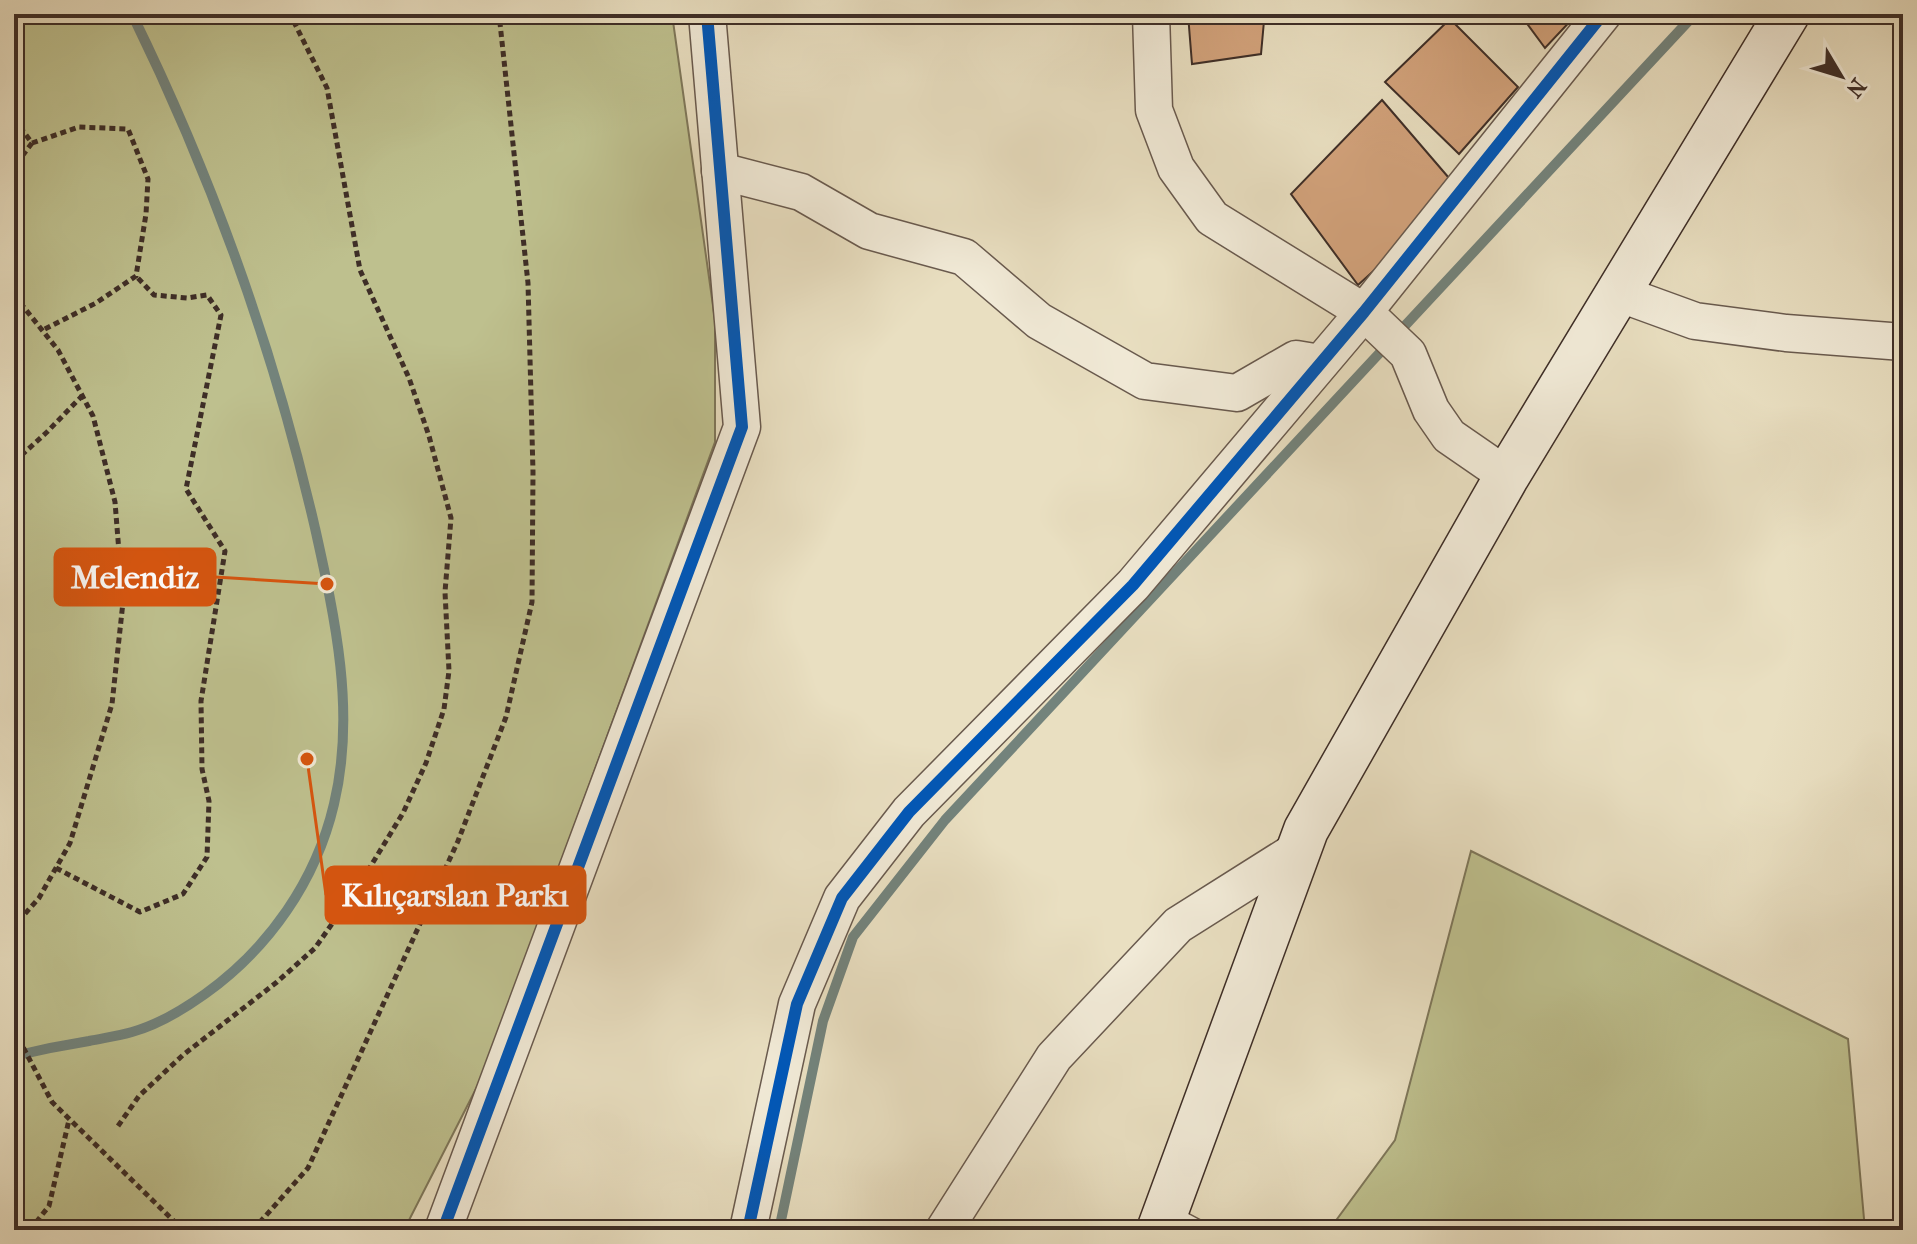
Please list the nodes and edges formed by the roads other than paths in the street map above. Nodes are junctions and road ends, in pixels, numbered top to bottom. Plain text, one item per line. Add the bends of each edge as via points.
1 (707, 14) edge
2 (1151, 14) edge
3 (1603, 14) edge
4 (1787, 14) edge
5 (720, 171) junction
6 (1618, 293) junction
7 (1364, 312) junction
8 (1903, 342) edge
9 (1320, 363) junction
10 (1507, 476) junction
11 (1300, 848) junction
12 (1175, 1224) edge
13 (443, 1230) edge
14 (748, 1230) edge
15 (944, 1230) edge

1 - 5 street
2 - 7 street via 1154,110 1176,168 1212,218
3 - 7 street
4 - 6 main road
5 - 9 street via 801,192 869,231 964,257 1039,321 1145,381 1237,393 1296,359
5 - 13 street via 742,427
6 - 8 street via 1695,321
6 - 10 main road
7 - 9 street
7 - 10 street via 1408,354 1431,410 1449,436
9 - 14 street via 1133,585 909,812 842,898 797,1004
10 - 11 main road
11 - 12 main road
11 - 15 street via 1178,925 1054,1057

